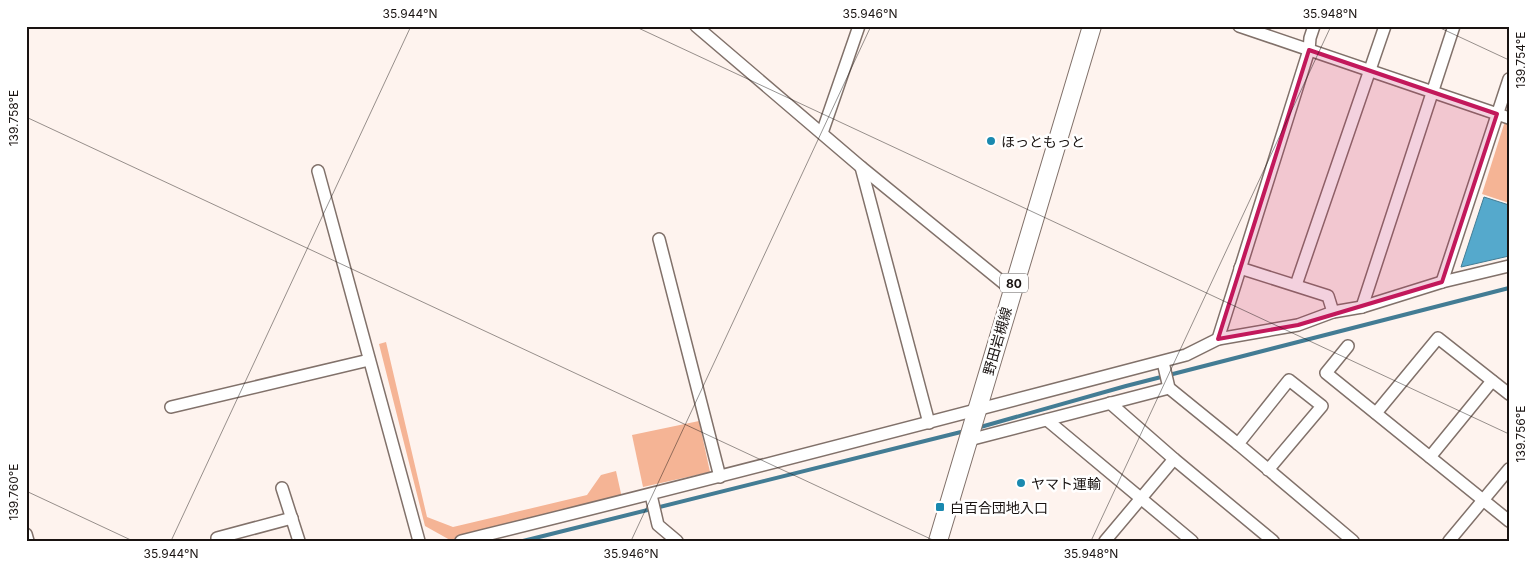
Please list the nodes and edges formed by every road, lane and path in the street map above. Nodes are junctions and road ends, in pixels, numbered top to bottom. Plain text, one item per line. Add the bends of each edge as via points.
1 (696, 26) edge
2 (859, 26) edge
3 (1092, 26) edge
4 (1314, 26) edge
5 (1385, 26) edge
6 (1454, 26) edge
7 (1243, 27) edge
8 (1309, 50) junction
9 (1370, 71) junction
10 (1509, 79) edge
11 (1432, 92) junction
12 (1497, 114) junction
13 (1509, 118) edge
14 (822, 133) junction
15 (861, 167) junction
16 (318, 172) dead end
17 (659, 239) dead end
18 (1509, 266) edge
19 (1240, 268) junction
20 (1442, 282) junction
21 (1296, 285) junction
22 (1012, 290) junction
23 (1362, 306) junction
24 (1333, 312) junction
25 (1218, 339) junction
26 (1348, 346) dead end
27 (369, 360) junction
28 (1163, 362) junction
29 (1492, 381) junction
30 (1169, 388) junction
31 (1509, 394) edge
32 (1110, 403) junction
33 (171, 408) dead end
34 (977, 411) junction
35 (1376, 413) junction
36 (1047, 420) junction
37 (929, 423) junction
38 (969, 440) junction
39 (1238, 444) junction
40 (1430, 457) junction
41 (1174, 459) junction
42 (1509, 469) edge
43 (1268, 470) junction
44 (720, 477) junction
45 (282, 488) dead end
46 (651, 495) junction
47 (1142, 499) junction
48 (1483, 500) junction
49 (292, 518) junction
50 (1509, 521) edge
51 (26, 534) edge
52 (217, 538) dead end
53 (28, 541) edge
54 (299, 541) edge
55 (419, 541) edge
56 (461, 541) edge
57 (677, 541) edge
58 (938, 541) edge
59 (1105, 541) edge
60 (1192, 541) edge
61 (1273, 541) edge
62 (1353, 541) edge
63 (1449, 541) edge

1 - 14 street
2 - 14 street
3 - 22 main road, 野田岩槻線 / 80
4 - 8 street
5 - 9 street
6 - 11 street
7 - 8 street
8 - 9 street
8 - 19 street
9 - 11 street
9 - 21 street
10 - 12 street
11 - 12 street
11 - 23 street
12 - 13 street
12 - 20 street
14 - 15 street
15 - 22 street
15 - 37 street
16 - 27 street
17 - 44 street
18 - 20 street
19 - 21 street
19 - 25 street
20 - 23 street
21 - 24 street via 1328,296
22 - 34 main road, 野田岩槻線 / 80
23 - 24 street
24 - 25 street via 1298,325
25 - 28 street via 1186,356
26 - 35 street via 1326,373
27 - 33 street
27 - 55 street
28 - 30 street
28 - 34 street
29 - 31 street
29 - 35 street via 1438,338
29 - 40 street
30 - 32 street
30 - 39 street
32 - 36 street
32 - 41 street
34 - 37 street
34 - 38 main road, 野田岩槻線 / 80
35 - 40 street
36 - 38 street
36 - 47 street
37 - 44 street
38 - 58 main road, 野田岩槻線 / 80
39 - 43 street
39 - 43 street via 1289,380 1322,406
40 - 48 street
41 - 47 street
41 - 61 street
42 - 48 street
43 - 62 street
44 - 46 street
45 - 49 street
46 - 56 street
46 - 57 street via 658,525
47 - 59 street
47 - 60 street
48 - 50 street
48 - 63 street
49 - 52 street
49 - 54 street
51 - 53 street

